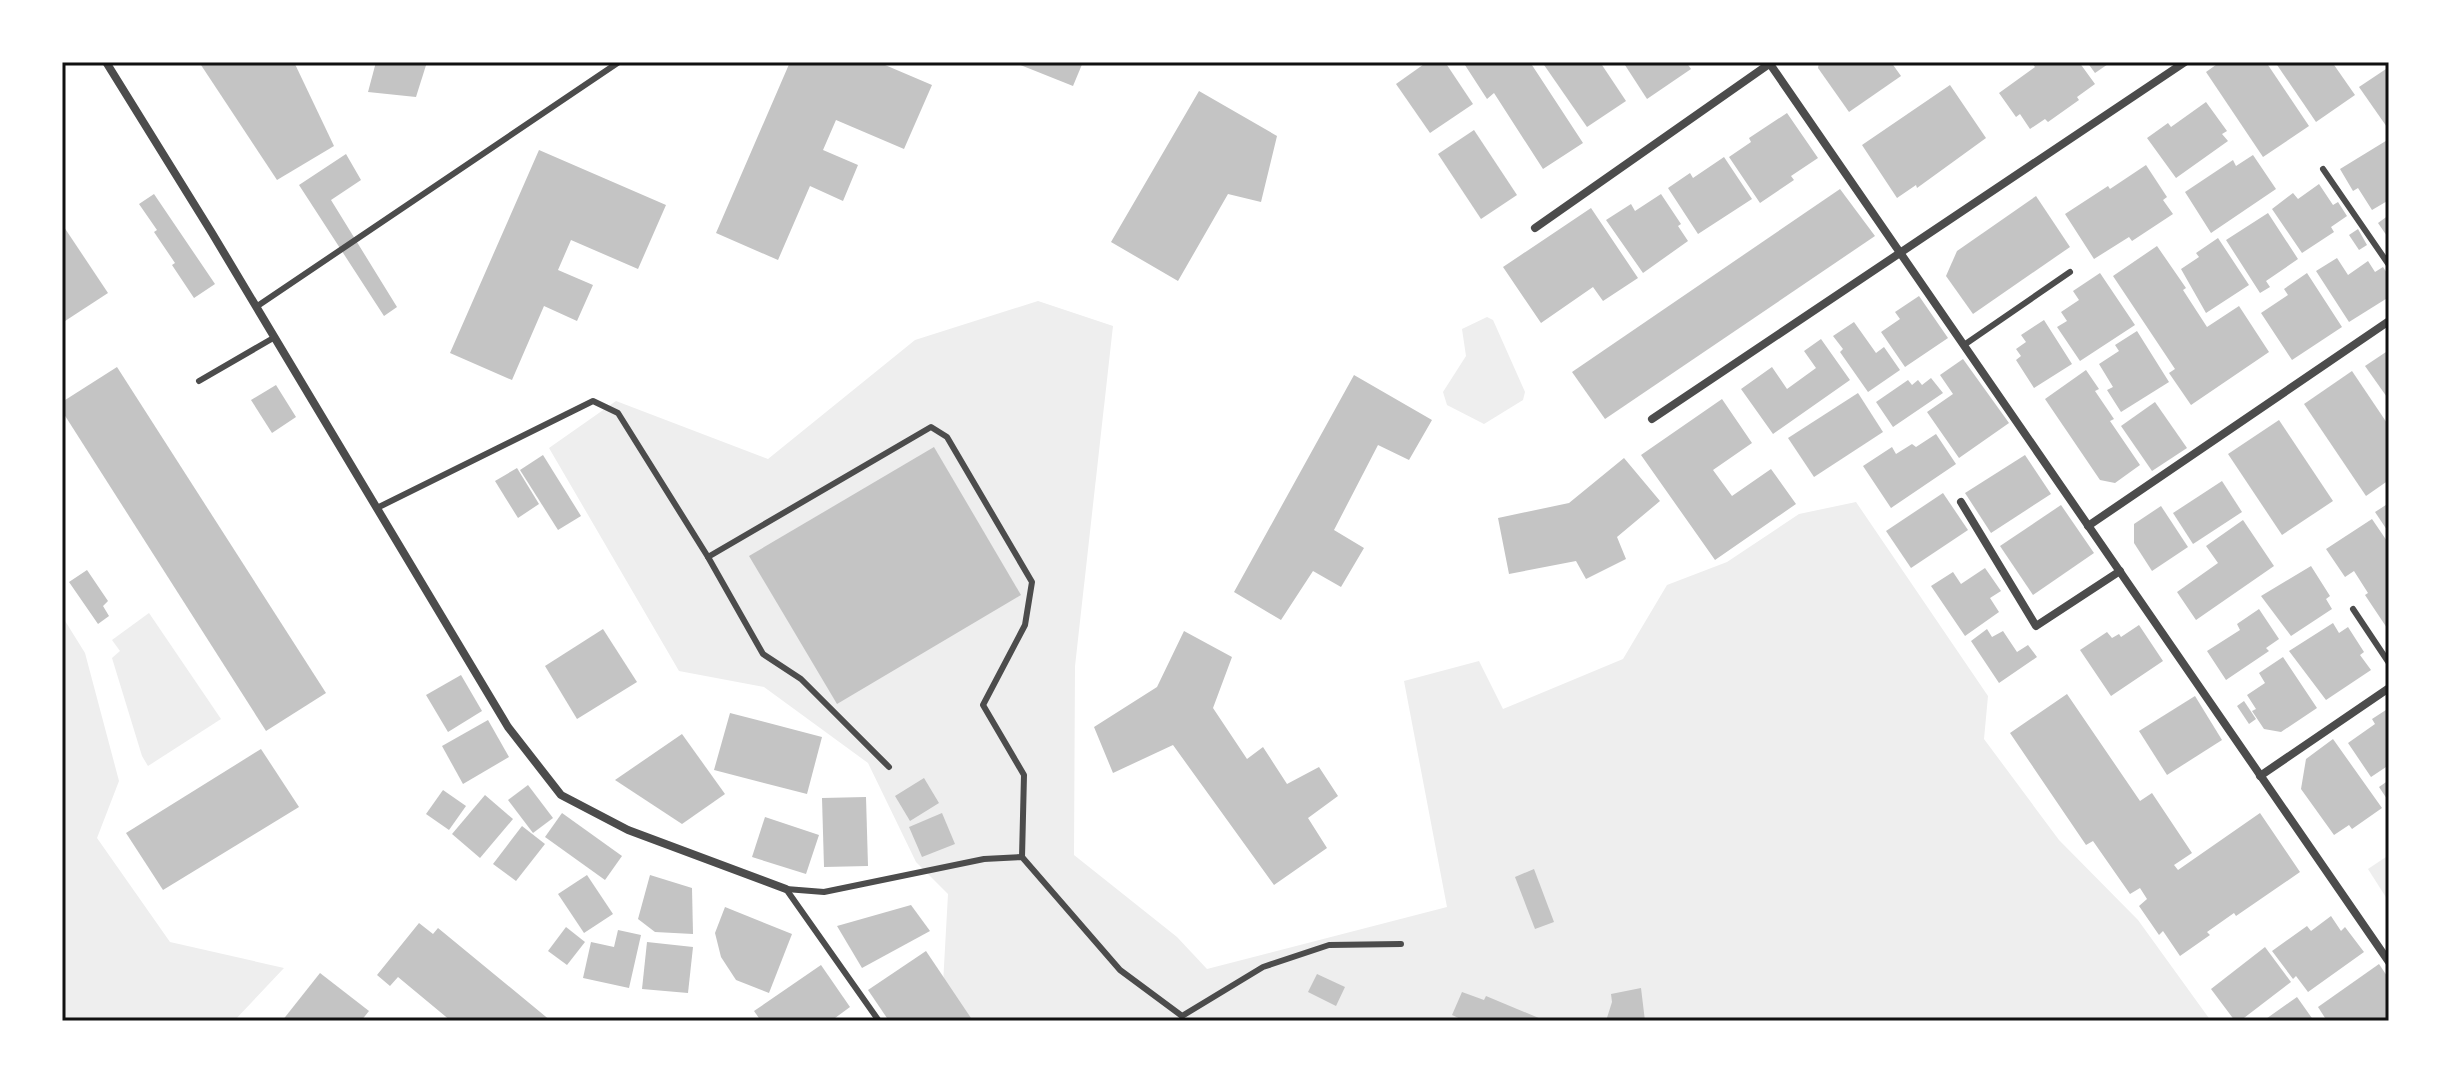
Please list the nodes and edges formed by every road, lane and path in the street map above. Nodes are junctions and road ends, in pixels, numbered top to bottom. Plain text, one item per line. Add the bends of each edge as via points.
1 (106, 62) edge
2 (619, 62) edge
3 (2185, 62) edge
4 (1771, 63) edge
5 (2323, 169) dead end
6 (1535, 228) dead end
7 (1900, 253) junction
8 (2389, 265) edge
9 (2070, 272) dead end
10 (256, 307) junction
11 (2389, 321) edge
12 (275, 337) junction
13 (1964, 345) junction
14 (199, 381) dead end
15 (1652, 419) dead end
16 (1961, 502) dead end
17 (377, 508) junction
18 (2088, 526) junction
19 (708, 557) junction
20 (2120, 571) junction
21 (2353, 609) dead end
22 (2389, 663) edge
23 (2389, 688) edge
24 (889, 767) dead end
25 (2260, 776) junction
26 (1022, 857) junction
27 (786, 889) junction
28 (1401, 944) dead end
29 (2389, 962) edge
30 (879, 1021) edge

1 - 10 street
2 - 10 lane
3 - 7 street
4 - 6 street
4 - 7 street
5 - 8 lane
7 - 13 street
7 - 15 street
9 - 13 lane
10 - 12 street
11 - 18 street
12 - 14 lane
12 - 17 street
13 - 18 street
16 - 20 street via 2036,626
17 - 19 lane via 593,401 618,413
17 - 27 street via 508,727 561,795 628,830
18 - 20 street
19 - 24 lane via 763,654 801,679
19 - 26 lane via 931,427 947,437 1032,582 1025,625 983,705 1024,775
20 - 25 street
21 - 22 lane
23 - 25 street
25 - 29 street
26 - 27 lane via 984,859 824,892
26 - 28 lane via 1120,970 1182,1016 1263,967 1329,945
27 - 30 lane

